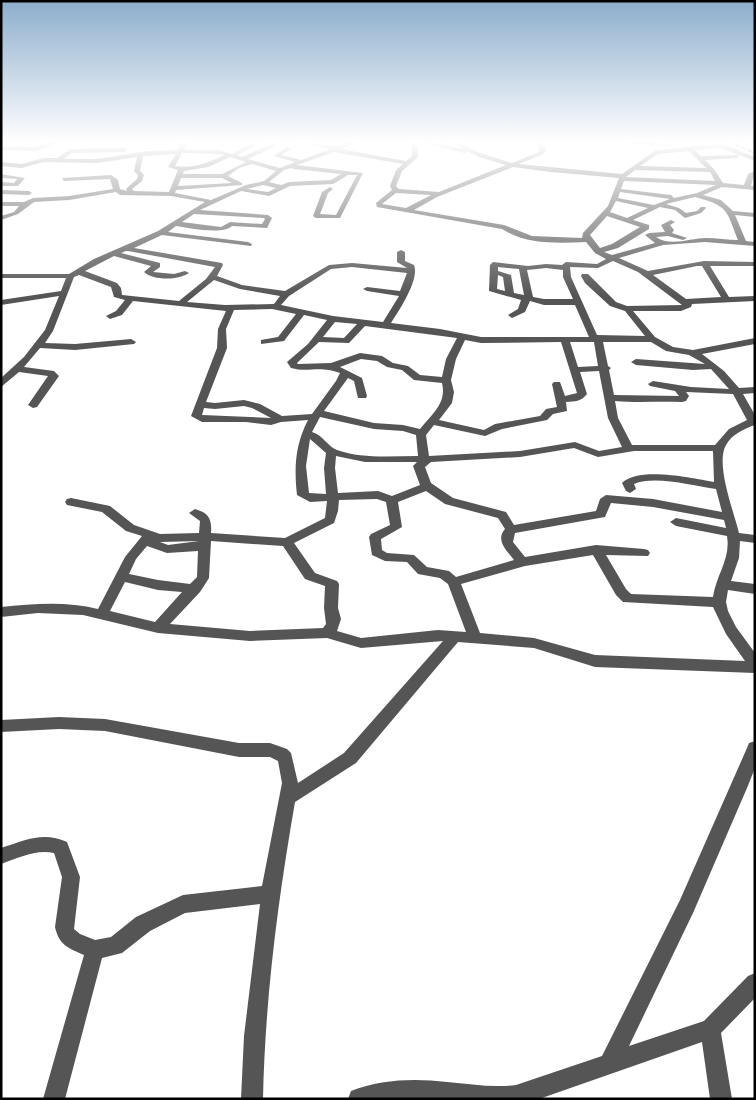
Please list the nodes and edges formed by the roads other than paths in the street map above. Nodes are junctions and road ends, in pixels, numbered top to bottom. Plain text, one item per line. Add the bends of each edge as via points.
1 (96, 193) edge
2 (182, 193) edge
3 (231, 193) edge
4 (324, 193) edge
5 (350, 193) edge
6 (391, 193) edge
7 (434, 193) edge
8 (616, 193) edge
9 (640, 193) edge
10 (665, 193) edge
11 (699, 193) edge
12 (720, 193) edge
13 (442, 194) joint
14 (696, 195) junction
15 (672, 198) junction
16 (614, 199) junction
17 (710, 199) junction
18 (214, 202) junction
19 (1, 204) edge
20 (25, 204) junction
21 (657, 206) junction
22 (703, 208) dead end
23 (406, 211) junction
24 (194, 212) junction
25 (606, 213) junction
26 (730, 213) junction
27 (755, 215) edge
28 (1, 218) edge
29 (628, 220) junction
30 (178, 224) junction
31 (644, 225) junction
32 (161, 233) junction
33 (668, 234) junction
34 (588, 240) junction
35 (689, 242) junction
36 (660, 243) junction
37 (743, 243) junction
38 (248, 244) dead end
39 (755, 244) edge
40 (128, 249) junction
41 (598, 251) junction
42 (401, 252) dead end
43 (114, 254) junction
44 (613, 258) junction
45 (704, 263) junction
46 (755, 264) edge
47 (522, 266) junction
48 (566, 268) junction
49 (412, 271) junction
50 (493, 272) junction
51 (185, 273) dead end
52 (75, 274) junction
53 (646, 274) junction
54 (1, 276) edge
55 (585, 276) dead end
56 (214, 277) junction
57 (367, 289) dead end
58 (596, 289) junction
59 (574, 292) junction
60 (64, 293) junction
61 (286, 294) junction
62 (404, 295) junction
63 (510, 296) junction
64 (725, 298) junction
65 (755, 298) edge
66 (130, 299) junction
67 (527, 299) junction
68 (578, 302) junction
69 (684, 302) junction
70 (1, 303) edge
71 (181, 303) junction
72 (276, 307) junction
73 (231, 308) junction
74 (628, 309) junction
75 (301, 313) junction
76 (512, 315) dead end
77 (110, 316) dead end
78 (333, 319) junction
79 (363, 323) junction
80 (384, 326) junction
81 (462, 336) junction
82 (564, 338) junction
83 (596, 338) junction
84 (652, 338) junction
85 (317, 339) junction
86 (755, 341) edge
87 (131, 342) dead end
88 (264, 342) dead end
89 (38, 345) junction
90 (693, 353) junction
91 (636, 362) dead end
92 (333, 366) junction
93 (712, 366) junction
94 (606, 368) junction
95 (16, 369) junction
96 (574, 370) junction
97 (345, 375) junction
98 (446, 380) junction
99 (1, 384) edge
100 (557, 384) dead end
101 (653, 384) dead end
102 (679, 389) junction
103 (755, 390) edge
104 (735, 392) junction
105 (362, 396) dead end
106 (610, 398) junction
107 (563, 399) junction
108 (200, 404) junction
109 (33, 405) dead end
110 (315, 415) junction
111 (280, 419) junction
112 (753, 420) edge
113 (433, 422) junction
114 (422, 433) junction
115 (306, 434) junction
116 (719, 448) junction
117 (628, 449) junction
118 (332, 451) junction
119 (424, 460) junction
120 (426, 485) junction
121 (722, 486) junction
122 (630, 489) dead end
123 (333, 497) junction
124 (392, 500) junction
125 (71, 502) dead end
126 (195, 513) dead end
127 (730, 518) junction
128 (676, 522) dead end
129 (511, 530) junction
130 (734, 535) junction
131 (147, 539) junction
132 (755, 539) edge
133 (206, 542) junction
134 (287, 542) junction
135 (596, 549) junction
136 (644, 553) dead end
137 (521, 561) junction
138 (122, 577) junction
139 (454, 582) junction
140 (723, 585) junction
141 (195, 589) junction
142 (755, 589) edge
143 (719, 602) junction
144 (1, 612) edge
145 (101, 615) junction
146 (158, 628) junction
147 (327, 633) junction
148 (453, 638) junction
149 (475, 639) junction
150 (755, 666) edge
151 (1, 726) edge
152 (755, 748) edge
153 (287, 798) junction
154 (1, 856) edge
155 (270, 894) junction
156 (95, 950) junction
157 (755, 983) edge
158 (710, 1029) junction
159 (610, 1062) junction
160 (475, 1097) edge
161 (54, 1099) edge
162 (252, 1099) edge
163 (359, 1099) edge
164 (721, 1099) edge

1 - 20 street via 34,200
2 - 18 street
3 - 18 street
4 - 5 street via 316,216 338,217
6 - 23 street via 378,205
7 - 13 street
8 - 16 street
9 - 15 street
10 - 15 street
11 - 14 street
12 - 17 street
13 - 23 street
14 - 15 street
14 - 17 street
15 - 21 street
16 - 21 street
16 - 25 street
17 - 26 street via 720,202
18 - 24 street
19 - 20 street
20 - 28 street via 16,213
21 - 22 street via 677,209 685,216
21 - 29 street
23 - 34 street via 504,227 514,235 556,241
24 - 30 street
24 - 30 street via 269,218 264,226 230,224 221,229
25 - 29 street
25 - 34 street via 586,235
26 - 27 street
26 - 37 street
29 - 31 street
30 - 32 street
31 - 33 street via 662,223 670,230
31 - 41 street via 645,228 624,242
32 - 38 street
32 - 40 street
33 - 35 street
33 - 36 street via 649,235
34 - 41 street
35 - 36 street
35 - 37 street
36 - 44 street
37 - 39 street
40 - 43 street
40 - 56 street via 217,265
41 - 44 street
42 - 49 street via 401,262
43 - 51 street via 157,266 148,272 151,274 174,276
43 - 52 street
44 - 48 street via 598,266 568,263
44 - 53 street
45 - 46 street
45 - 53 street
45 - 64 street
47 - 48 street
47 - 50 street via 496,264
47 - 67 street
48 - 59 street
49 - 61 street via 352,265 329,267
49 - 62 street
50 - 63 street via 507,275
50 - 63 street via 492,291
52 - 54 street via 61,278
52 - 60 street
52 - 66 street via 114,285 118,296
53 - 69 street
55 - 58 street
56 - 61 street via 249,289
56 - 71 street via 189,293
57 - 62 street via 393,290
58 - 59 street
58 - 74 street via 613,304
59 - 68 street
60 - 70 street
60 - 89 street via 52,325
61 - 72 street
62 - 80 street
63 - 67 street
64 - 65 street
64 - 69 street
66 - 71 street
66 - 77 street via 119,313
67 - 68 street
67 - 76 street via 522,310
68 - 83 street
69 - 74 street via 687,307
71 - 73 street
72 - 73 street
72 - 75 street
73 - 108 street via 222,329 222,348
74 - 84 street
75 - 78 street
75 - 88 street via 281,339
78 - 79 street
78 - 85 street
79 - 80 street
79 - 85 street via 346,341
80 - 81 street
81 - 82 street via 486,340
81 - 98 street
82 - 83 street
82 - 96 street
83 - 84 street
83 - 94 street
84 - 90 street via 670,349
85 - 92 street via 296,357 292,365
86 - 90 street
87 - 89 street via 75,347
89 - 95 street
90 - 93 street
91 - 93 street via 693,368
92 - 97 street via 343,370
92 - 98 street via 360,356 379,358 390,365 405,368 416,378
93 - 104 street
94 - 96 street
94 - 106 street
95 - 99 street
95 - 109 street via 54,376
96 - 107 street via 582,394 578,398
97 - 105 street via 359,380
97 - 110 street
98 - 113 street via 447,403
100 - 107 street
101 - 102 street
102 - 104 street
102 - 106 street via 684,396 682,399
103 - 104 street
104 - 112 street
106 - 117 street via 614,423
107 - 113 street via 563,409 550,411 538,419 499,426 485,433
108 - 111 street via 244,403
108 - 111 street via 196,416 202,419 268,422
110 - 111 street
110 - 114 street
110 - 115 street
112 - 116 street via 734,429
113 - 114 street
114 - 119 street
115 - 118 street via 317,436
115 - 123 street via 302,447 303,495 310,498
116 - 117 street
116 - 121 street
117 - 119 street via 598,454 575,445 520,454
118 - 119 street via 361,458
118 - 123 street via 328,463
119 - 120 street via 418,469
120 - 124 street
120 - 129 street via 449,501 502,514
121 - 122 street via 646,478 632,480 628,483
121 - 127 street
123 - 124 street via 378,495
123 - 134 street via 332,516 328,522
124 - 139 street via 396,527 375,537 376,552 385,557 410,558 423,571 444,574
125 - 131 street via 106,509
126 - 133 street via 205,517
127 - 129 street via 610,498 606,499 601,514
127 - 130 street
128 - 130 street
129 - 137 street via 507,534 507,542
130 - 132 street
130 - 140 street via 734,556
131 - 133 street via 168,549
131 - 138 street via 131,557
133 - 134 street
133 - 141 street via 203,578
134 - 147 street via 310,576 332,584 334,619
135 - 136 street
135 - 137 street
135 - 143 street via 620,592 628,599
137 - 139 street
138 - 141 street
138 - 145 street
139 - 149 street
140 - 142 street
140 - 143 street
141 - 146 street
143 - 150 street via 722,616
144 - 145 street via 38,608 83,610
145 - 146 street
146 - 147 street via 250,636
147 - 148 street via 368,643 423,636
148 - 149 street
148 - 153 street via 350,758
149 - 150 street via 534,643 596,661
151 - 153 street via 59,723 105,726 239,750 277,752 285,758 290,774
152 - 159 street via 696,889 649,990
153 - 155 street
154 - 156 street via 39,845 61,848 71,888 64,927 66,935
155 - 156 street via 183,904 144,924 115,946
155 - 162 street via 254,1036
156 - 161 street
157 - 158 street
158 - 159 street
158 - 164 street
159 - 160 street via 516,1096
160 - 163 street via 444,1092 385,1092

